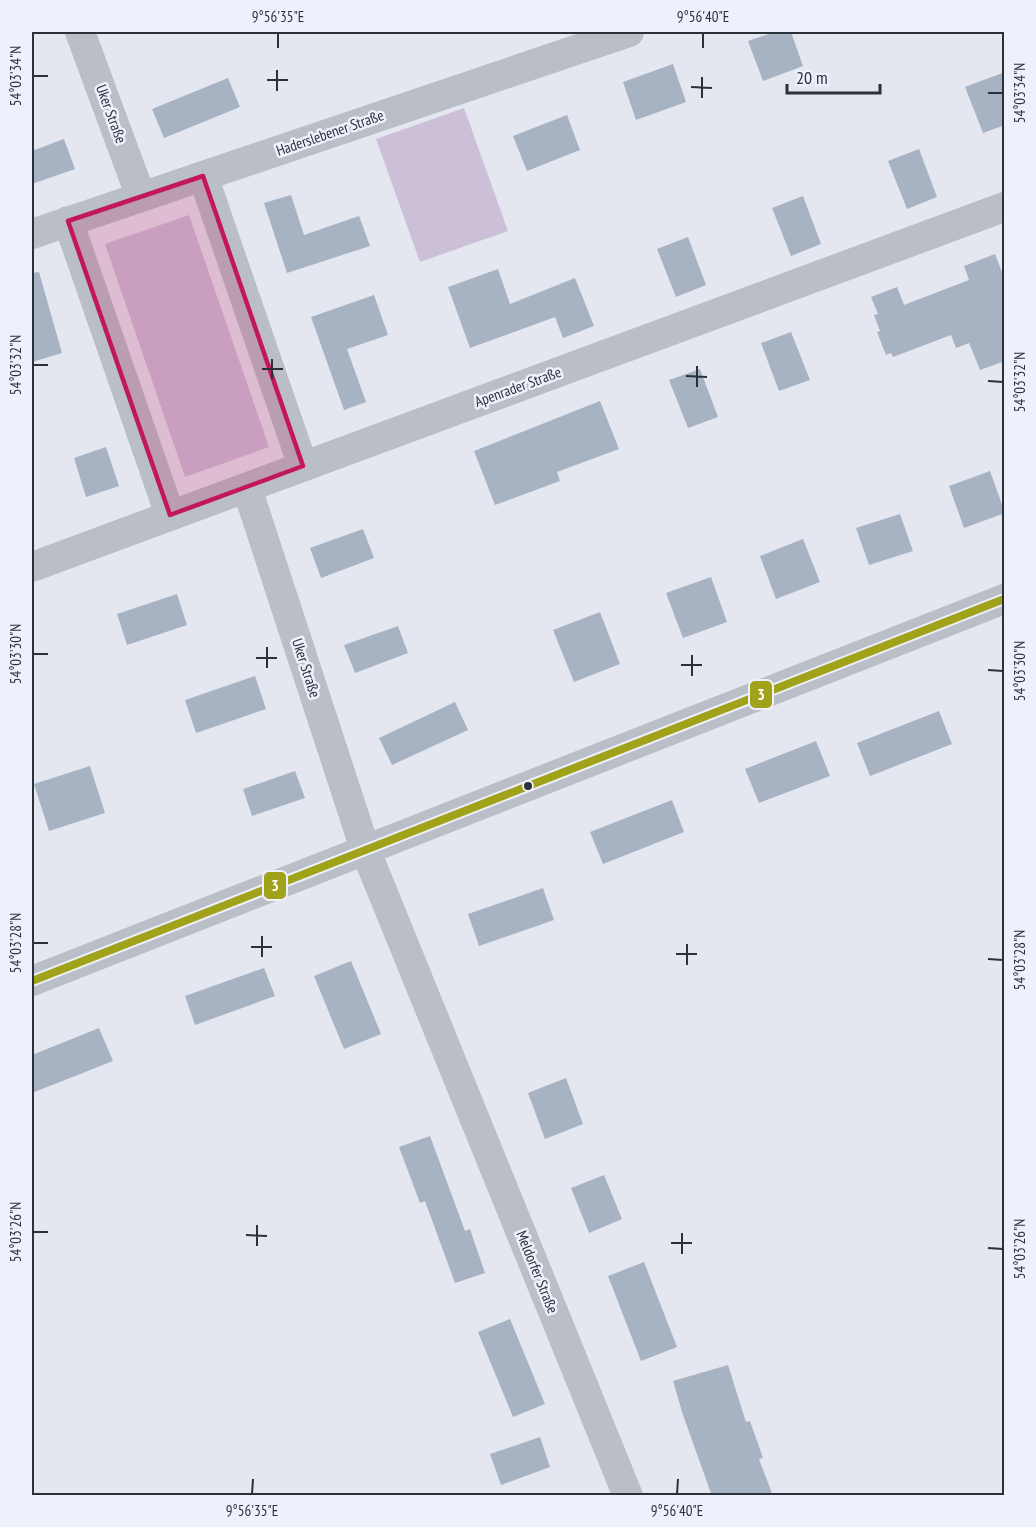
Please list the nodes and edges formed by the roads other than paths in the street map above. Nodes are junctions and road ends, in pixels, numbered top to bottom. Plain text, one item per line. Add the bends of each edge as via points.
1 (80, 32) edge
2 (629, 32) edge
3 (203, 176) junction
4 (141, 197) junction
5 (1005, 207) edge
6 (68, 221) junction
7 (32, 234) edge
8 (303, 466) junction
9 (247, 488) junction
10 (170, 515) junction
11 (32, 567) edge
12 (1005, 599) edge
13 (365, 849) junction
14 (32, 981) edge
15 (628, 1496) edge

1 - 4 street, Uker Straße
2 - 3 street, Haderslebener Straße
3 - 4 street, Haderslebener Straße
3 - 8 street
4 - 6 street, Haderslebener Straße
5 - 8 street, Apenrader Straße
6 - 7 street, Haderslebener Straße
6 - 10 street
8 - 9 street, Apenrader Straße
9 - 10 street, Apenrader Straße
9 - 13 street, Uker Straße
10 - 11 street, Apenrader Straße
12 - 13 street
13 - 14 street
13 - 15 street, Meldorfer Straße

